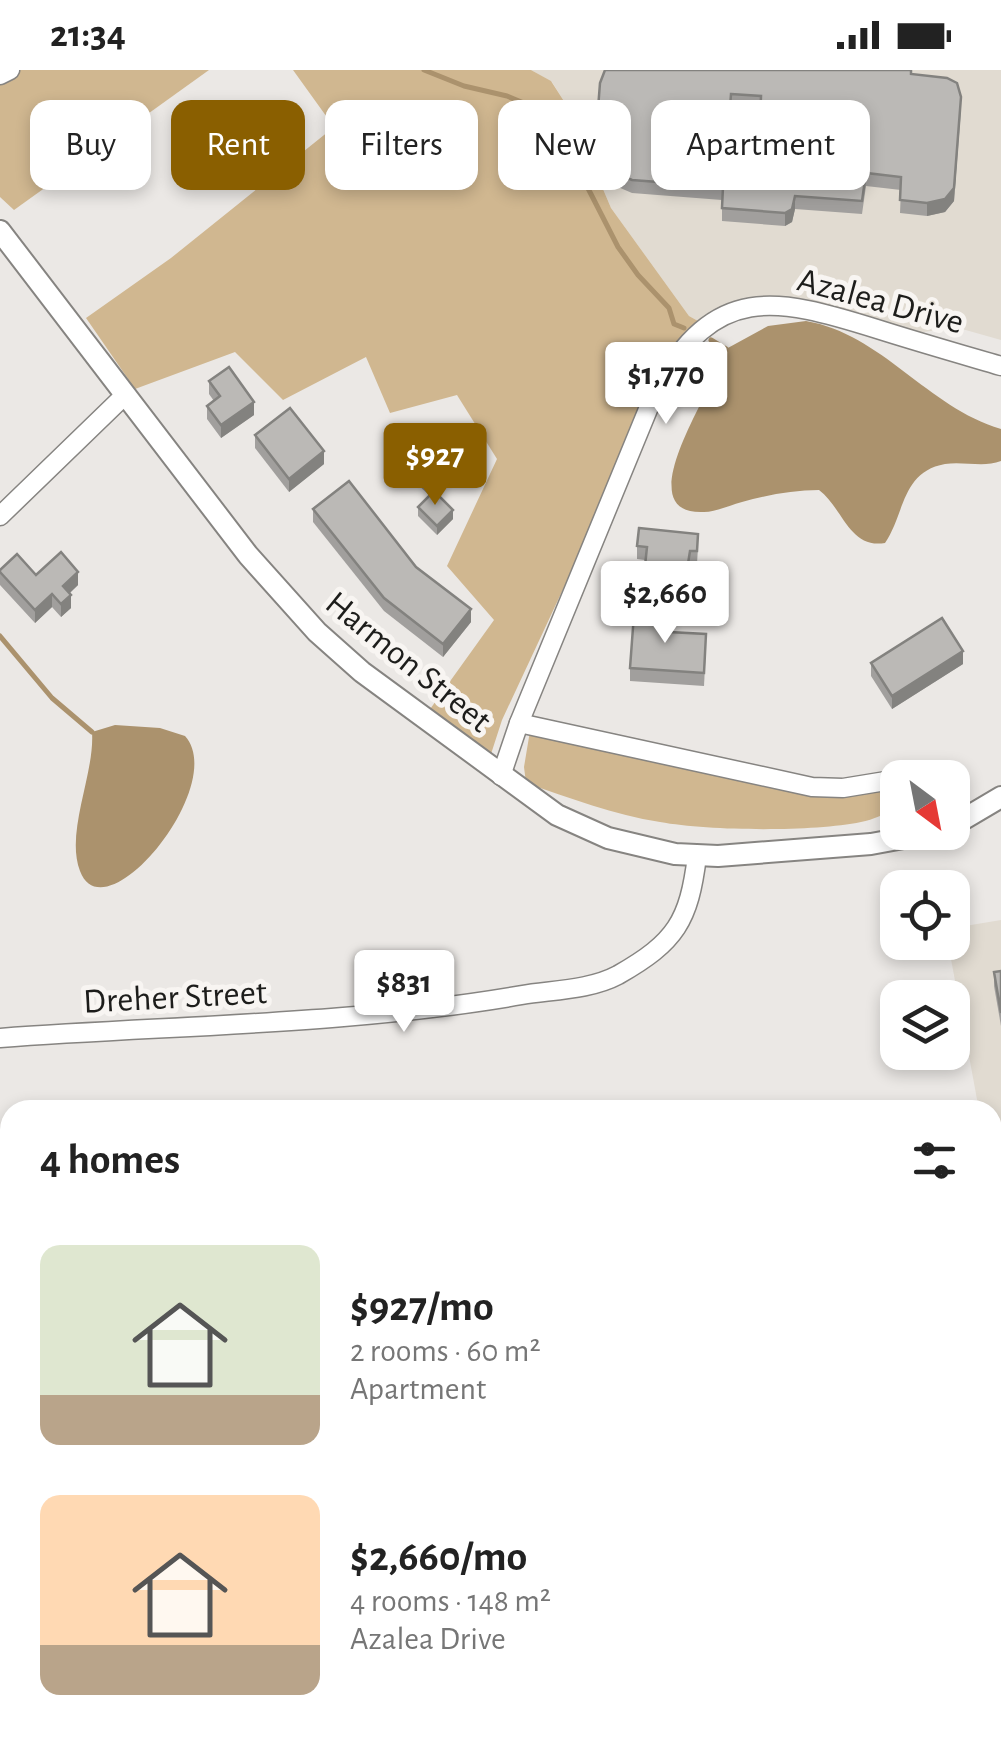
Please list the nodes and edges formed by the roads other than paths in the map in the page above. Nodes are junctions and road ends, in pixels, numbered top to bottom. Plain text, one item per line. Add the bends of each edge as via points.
1 (10, 70) edge
2 (0, 75) edge
3 (0, 231) edge
4 (1001, 366) edge
5 (125, 395) junction
6 (0, 516) edge
7 (519, 723) junction
8 (501, 776) junction
9 (880, 783) edge
10 (1001, 797) edge
11 (970, 815) edge
12 (880, 842) edge
13 (697, 856) junction
14 (0, 1038) edge

1 - 2 street
3 - 5 street, Harmon Street
4 - 7 street, Azalea Drive via 786,305 739,309 707,326 656,390
5 - 6 street
5 - 8 street, Harmon Street via 248,555 317,632
7 - 8 street, Azalea Drive
7 - 9 street via 812,787
8 - 13 street, Harmon Street via 557,815 608,838
10 - 11 street
12 - 13 street, Harmon Street
13 - 14 street, Dreher Street via 693,892 678,927 614,977 584,986 354,1016

